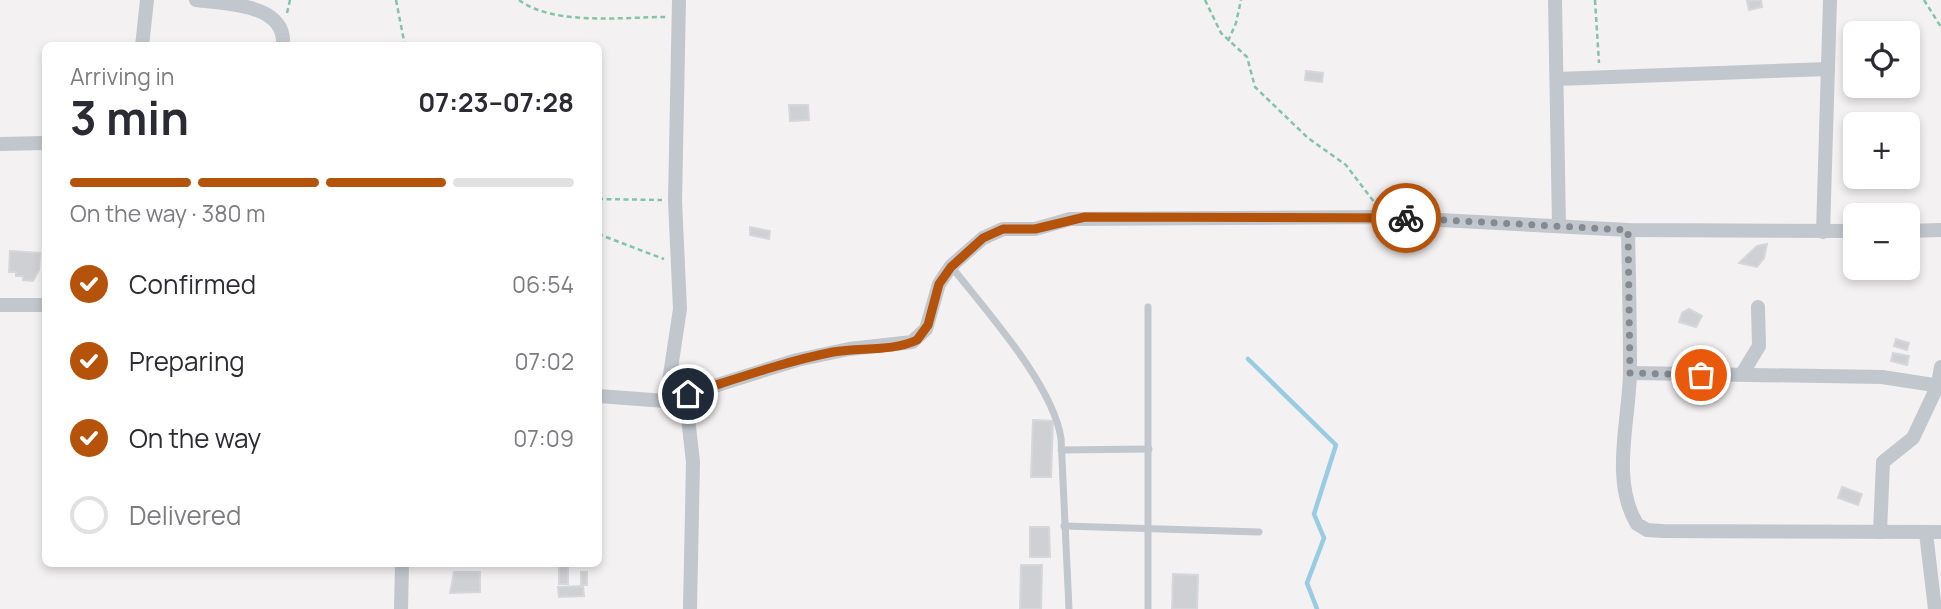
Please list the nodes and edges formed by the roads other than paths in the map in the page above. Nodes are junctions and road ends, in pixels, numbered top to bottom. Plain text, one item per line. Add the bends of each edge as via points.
1 (147, 0) edge
2 (197, 0) edge
3 (679, 0) edge
4 (1555, 0) edge
5 (1830, 0) edge
6 (142, 42) edge
7 (284, 42) edge
8 (1828, 69) junction
9 (1557, 79) junction
10 (42, 143) edge
11 (0, 144) edge
12 (1559, 225) junction
13 (1628, 230) junction
14 (1941, 230) edge
15 (1843, 231) edge
16 (1920, 231) edge
17 (1823, 232) junction
18 (951, 267) junction
19 (0, 305) edge
20 (42, 305) edge
21 (1148, 307) dead end
22 (1758, 307) dead end
23 (1941, 367) edge
24 (1630, 373) junction
25 (1742, 374) junction
26 (1940, 386) edge
27 (602, 396) edge
28 (666, 401) junction
29 (1149, 449) junction
30 (1061, 450) junction
31 (1064, 526) junction
32 (1150, 528) junction
33 (1259, 532) dead end
34 (1880, 532) junction
35 (1941, 532) edge
36 (1926, 533) junction
37 (402, 567) edge
38 (401, 609) edge
39 (690, 609) edge
40 (1069, 609) edge
41 (1148, 609) edge
42 (1935, 609) edge

1 - 6 street
2 - 7 street via 268,14 282,30
3 - 28 street via 675,201 680,309
4 - 9 street
5 - 8 street
8 - 9 street
8 - 17 street
9 - 12 street
10 - 11 street
12 - 13 street
12 - 18 street via 1383,217 1085,217 1035,229 997,230
13 - 17 street
13 - 24 street
14 - 16 street
15 - 17 street
18 - 28 street via 939,284 928,325 917,340 797,360
18 - 30 lane via 1009,340 1050,403 1059,426
19 - 20 street
21 - 29 lane
22 - 25 street via 1759,346
23 - 26 street
24 - 25 street
24 - 34 street via 1624,477 1630,512 1643,529
25 - 26 street via 1882,377
26 - 34 street via 1910,443 1883,463
27 - 28 street
28 - 39 street via 685,413 692,437
29 - 30 lane
29 - 32 lane
30 - 31 lane
31 - 32 lane
31 - 40 lane
32 - 33 lane
32 - 41 lane
34 - 36 street
35 - 36 street
36 - 42 street
37 - 38 street

